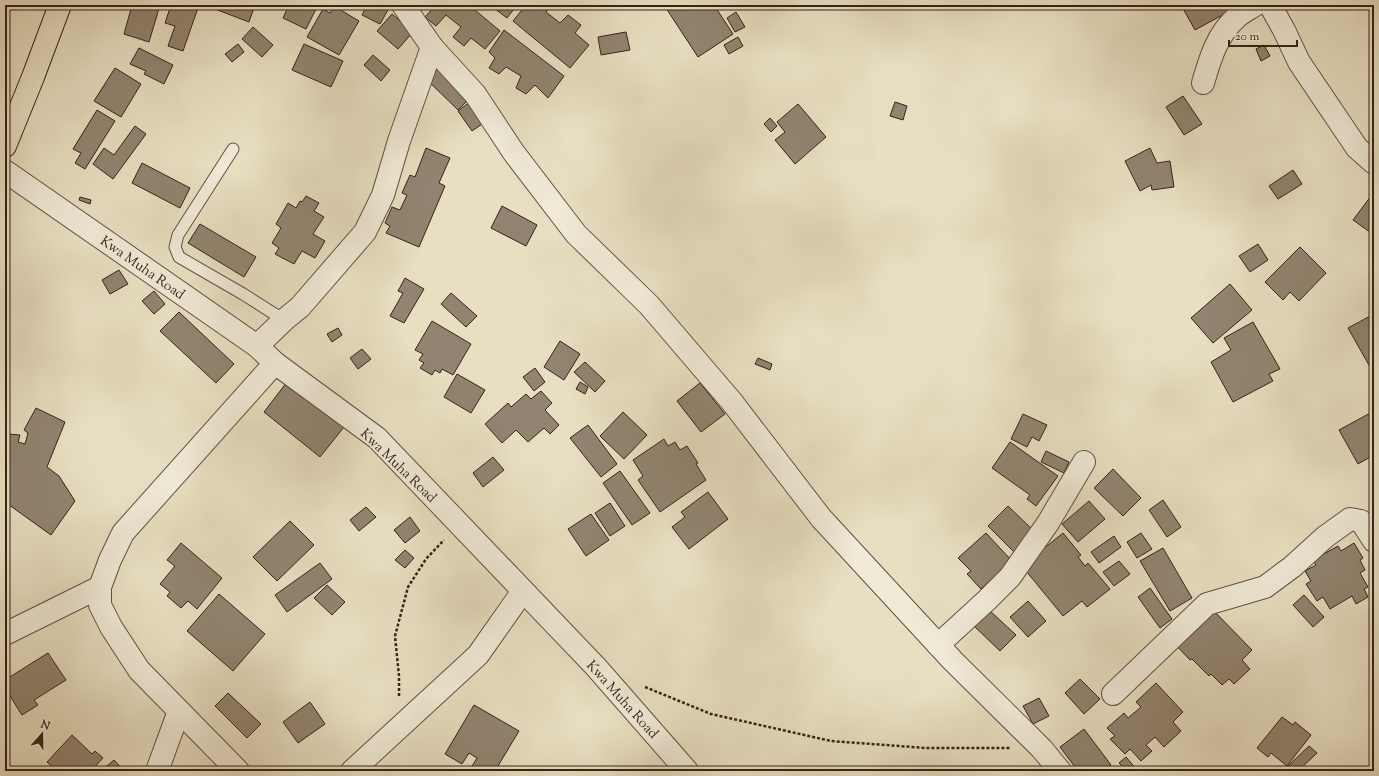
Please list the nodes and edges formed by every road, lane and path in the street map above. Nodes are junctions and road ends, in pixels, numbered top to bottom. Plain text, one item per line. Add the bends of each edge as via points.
1 (60, 5) edge
2 (403, 5) edge
3 (1255, 5) edge
4 (1270, 5) edge
5 (432, 47) junction
6 (1203, 82) dead end
7 (5, 145) edge
8 (232, 149) dead end
9 (1374, 163) edge
10 (5, 171) edge
11 (284, 320) junction
12 (257, 346) junction
13 (276, 363) junction
14 (1084, 462) dead end
15 (459, 524) junction
16 (1374, 541) edge
17 (100, 587) junction
18 (523, 591) junction
19 (5, 634) edge
20 (938, 645) junction
21 (639, 685) dead end
22 (1113, 694) dead end
23 (179, 711) junction
24 (399, 727) junction
25 (1042, 748) junction
26 (157, 771) edge
27 (238, 771) edge
28 (352, 771) edge
29 (687, 771) edge
30 (1060, 771) edge

1 - 7 main road
2 - 5 street
3 - 6 street via 1236,17 1222,33 1211,54
4 - 9 street via 1299,62 1357,148
5 - 11 street via 383,195 365,232 300,307
5 - 20 street via 475,94 514,153 576,234 649,305 732,402 821,518
8 - 11 lane via 178,235 175,247 179,257
10 - 12 street, Kwa Muha Road
11 - 12 street
12 - 13 street, Kwa Muha Road
13 - 15 street, Kwa Muha Road via 377,438
13 - 17 street via 123,533
14 - 20 street via 1048,523 1010,577
15 - 18 street, Kwa Muha Road
15 - 24 path via 426,559 408,587 395,636 399,676
16 - 22 street via 1361,521 1350,519 1265,587 1207,604
17 - 19 street
17 - 23 street via 100,605 111,627 139,670
18 - 24 street via 478,655
18 - 29 street, Kwa Muha Road via 596,668
20 - 25 street
21 - 25 path via 711,714 831,742 926,748
23 - 26 street
23 - 27 street
24 - 28 street
25 - 30 street

